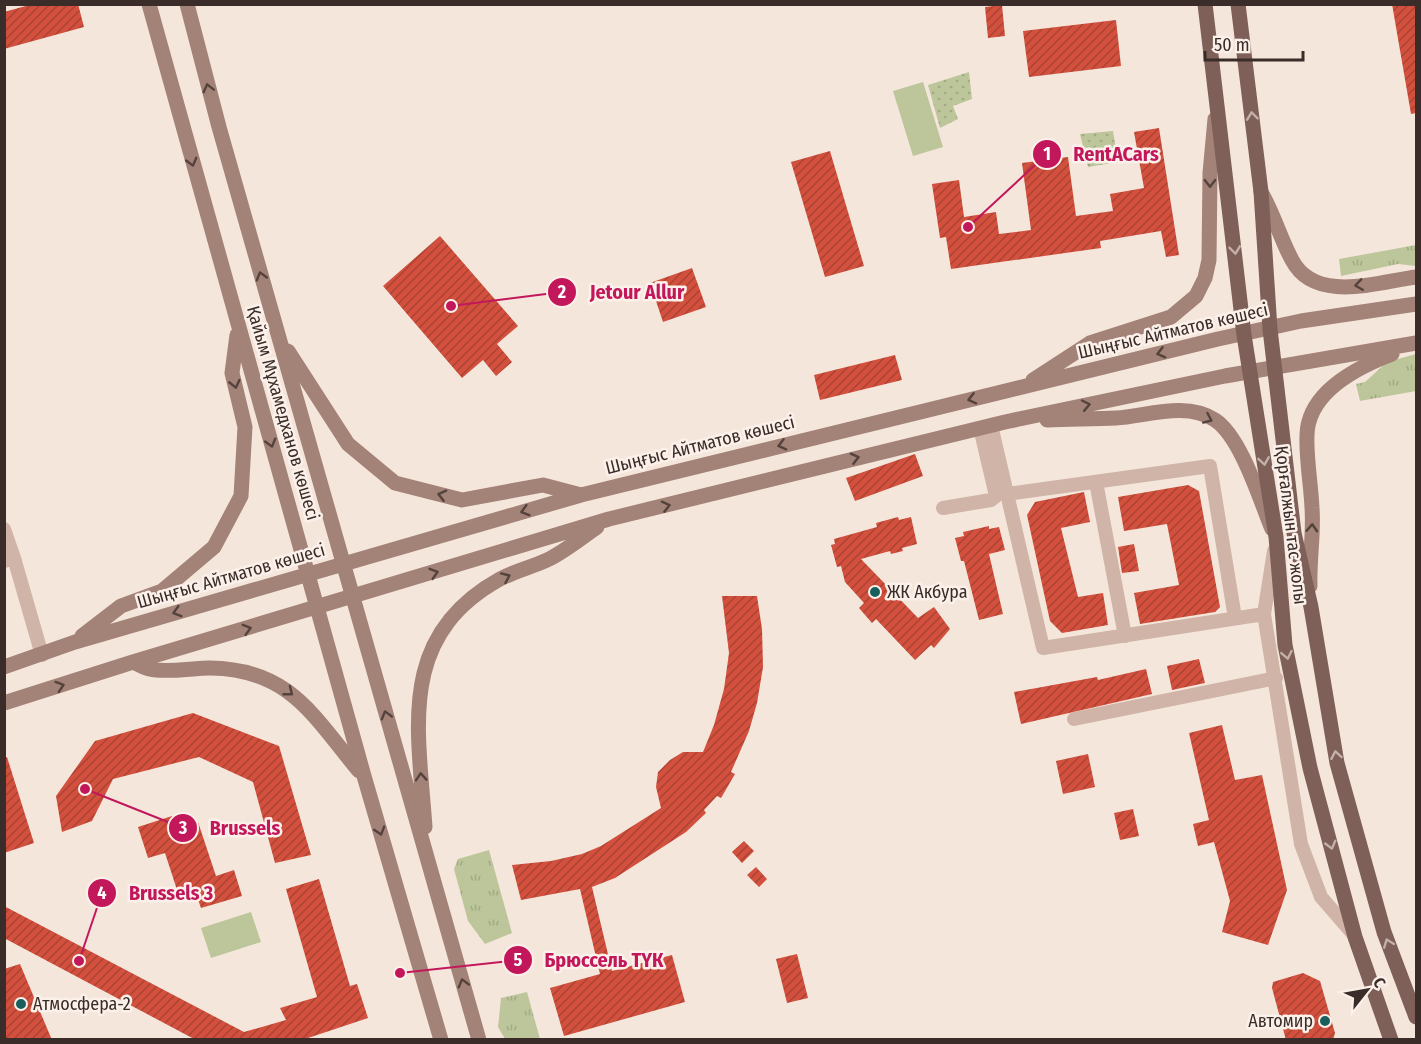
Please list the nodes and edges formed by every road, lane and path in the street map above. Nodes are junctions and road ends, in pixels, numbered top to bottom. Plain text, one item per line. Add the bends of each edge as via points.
1 (149, 4) edge
2 (187, 4) edge
3 (1206, 4) edge
4 (1238, 4) edge
5 (1216, 104) junction
6 (1261, 192) junction
7 (1416, 277) edge
8 (1416, 304) edge
9 (238, 326) junction
10 (1270, 329) junction
11 (277, 332) junction
12 (1244, 334) junction
13 (1416, 344) edge
14 (1275, 367) junction
15 (1251, 372) junction
16 (1023, 386) junction
17 (992, 425) junction
18 (1096, 482) junction
19 (1007, 494) junction
20 (582, 495) junction
21 (943, 508) dead end
22 (609, 519) junction
23 (4, 528) edge
24 (1276, 537) junction
25 (9, 560) edge
26 (343, 564) junction
27 (308, 574) junction
28 (353, 597) junction
29 (1311, 607) junction
30 (318, 608) junction
31 (1264, 614) junction
32 (1235, 618) junction
33 (1125, 636) junction
34 (75, 642) junction
35 (42, 655) junction
36 (133, 662) junction
37 (4, 667) edge
38 (1276, 678) junction
39 (4, 703) edge
40 (1074, 719) dead end
41 (364, 776) junction
42 (427, 857) junction
43 (1355, 936) junction
44 (1416, 1017) edge
45 (441, 1040) edge
46 (479, 1040) edge
47 (1391, 1040) edge

1 -> 9 main road, Қайым Мұхамедханов көшесі
11 -> 2 main road, Қайым Мұхамедханов көшесі
3 - 5 main road, Қорғалжын тас жолы
6 -> 4 main road, Қорғалжын тас жолы
5 -> 12 main road, Қорғалжын тас жолы
5 -> 16 main road via 1209,260 1196,296 1171,317 1090,343
7 -> 6 main road via 1339,288 1304,276 1292,261
6 - 10 main road, Қорғалжын тас жолы
8 - 10 main road, Шыңғыс Айтматов көшесі
9 -> 27 main road, Қайым Мұхамедханов көшесі
9 -> 34 main road via 232,373 245,428 241,496 214,547 162,591 121,606
10 - 12 main road, Шыңғыс Айтматов көшесі
10 - 14 main road, Қорғалжын тас жолы
20 -> 11 main road via 543,485 462,500 395,483 348,444
11 - 26 main road, Қайым Мұхамедханов көшесі
12 - 15 main road, Қорғалжын тас жолы
12 -> 16 main road, Шыңғыс Айтматов көшесі
13 - 14 main road
29 -> 13 main road via 1312,512 1307,432 1314,413 1321,397 1338,383 1372,362
14 - 15 main road
14 - 29 main road, Қорғалжын тас жолы via 1294,533
17 -> 15 main road
15 -> 24 main road, Қорғалжын тас жолы
16 -> 20 main road, Шыңғыс Айтматов көшесі
17 - 19 street
17 - 21 street via 996,496
22 -> 17 main road
17 -> 24 main road via 1118,418 1162,411 1193,412 1215,420 1241,456
18 - 19 street
18 - 32 street via 1210,466
18 - 33 street
19 - 33 street via 1043,648
20 -> 26 main road, Шыңғыс Айтматов көшесі
28 -> 22 main road
42 -> 22 main road via 419,695 427,655 460,607 500,578 549,560
23 - 25 street
24 - 31 street
24 -> 43 main road, Қорғалжын тас жолы via 1285,645 1310,768
25 - 35 street
26 - 27 main road, Шыңғыс Айтматов көшесі
26 - 28 main road, Қайым Мұхамедханов көшесі
27 - 30 main road, Қайым Мұхамедханов көшесі
27 -> 34 main road, Шыңғыс Айтматов көшесі
28 - 30 main road
42 -> 28 main road, Қайым Мұхамедханов көшесі
44 -> 29 main road, Қорғалжын тас жолы via 1384,932 1337,763
36 -> 30 main road
30 - 41 main road, Қайым Мұхамедханов көшесі
31 - 32 street
31 - 38 street
32 - 33 street
34 - 35 main road, Шыңғыс Айтматов көшесі
35 - 37 main road, Шыңғыс Айтматов көшесі
39 -> 36 main road
36 -> 41 main road via 150,670 228,669 259,674 276,682 309,708
38 - 40 street
38 - 43 street via 1301,844 1321,897
41 -> 45 main road, Қайым Мұхамедханов көшесі
46 -> 42 main road, Қайым Мұхамедханов көшесі
43 - 47 main road, Қорғалжын тас жолы

